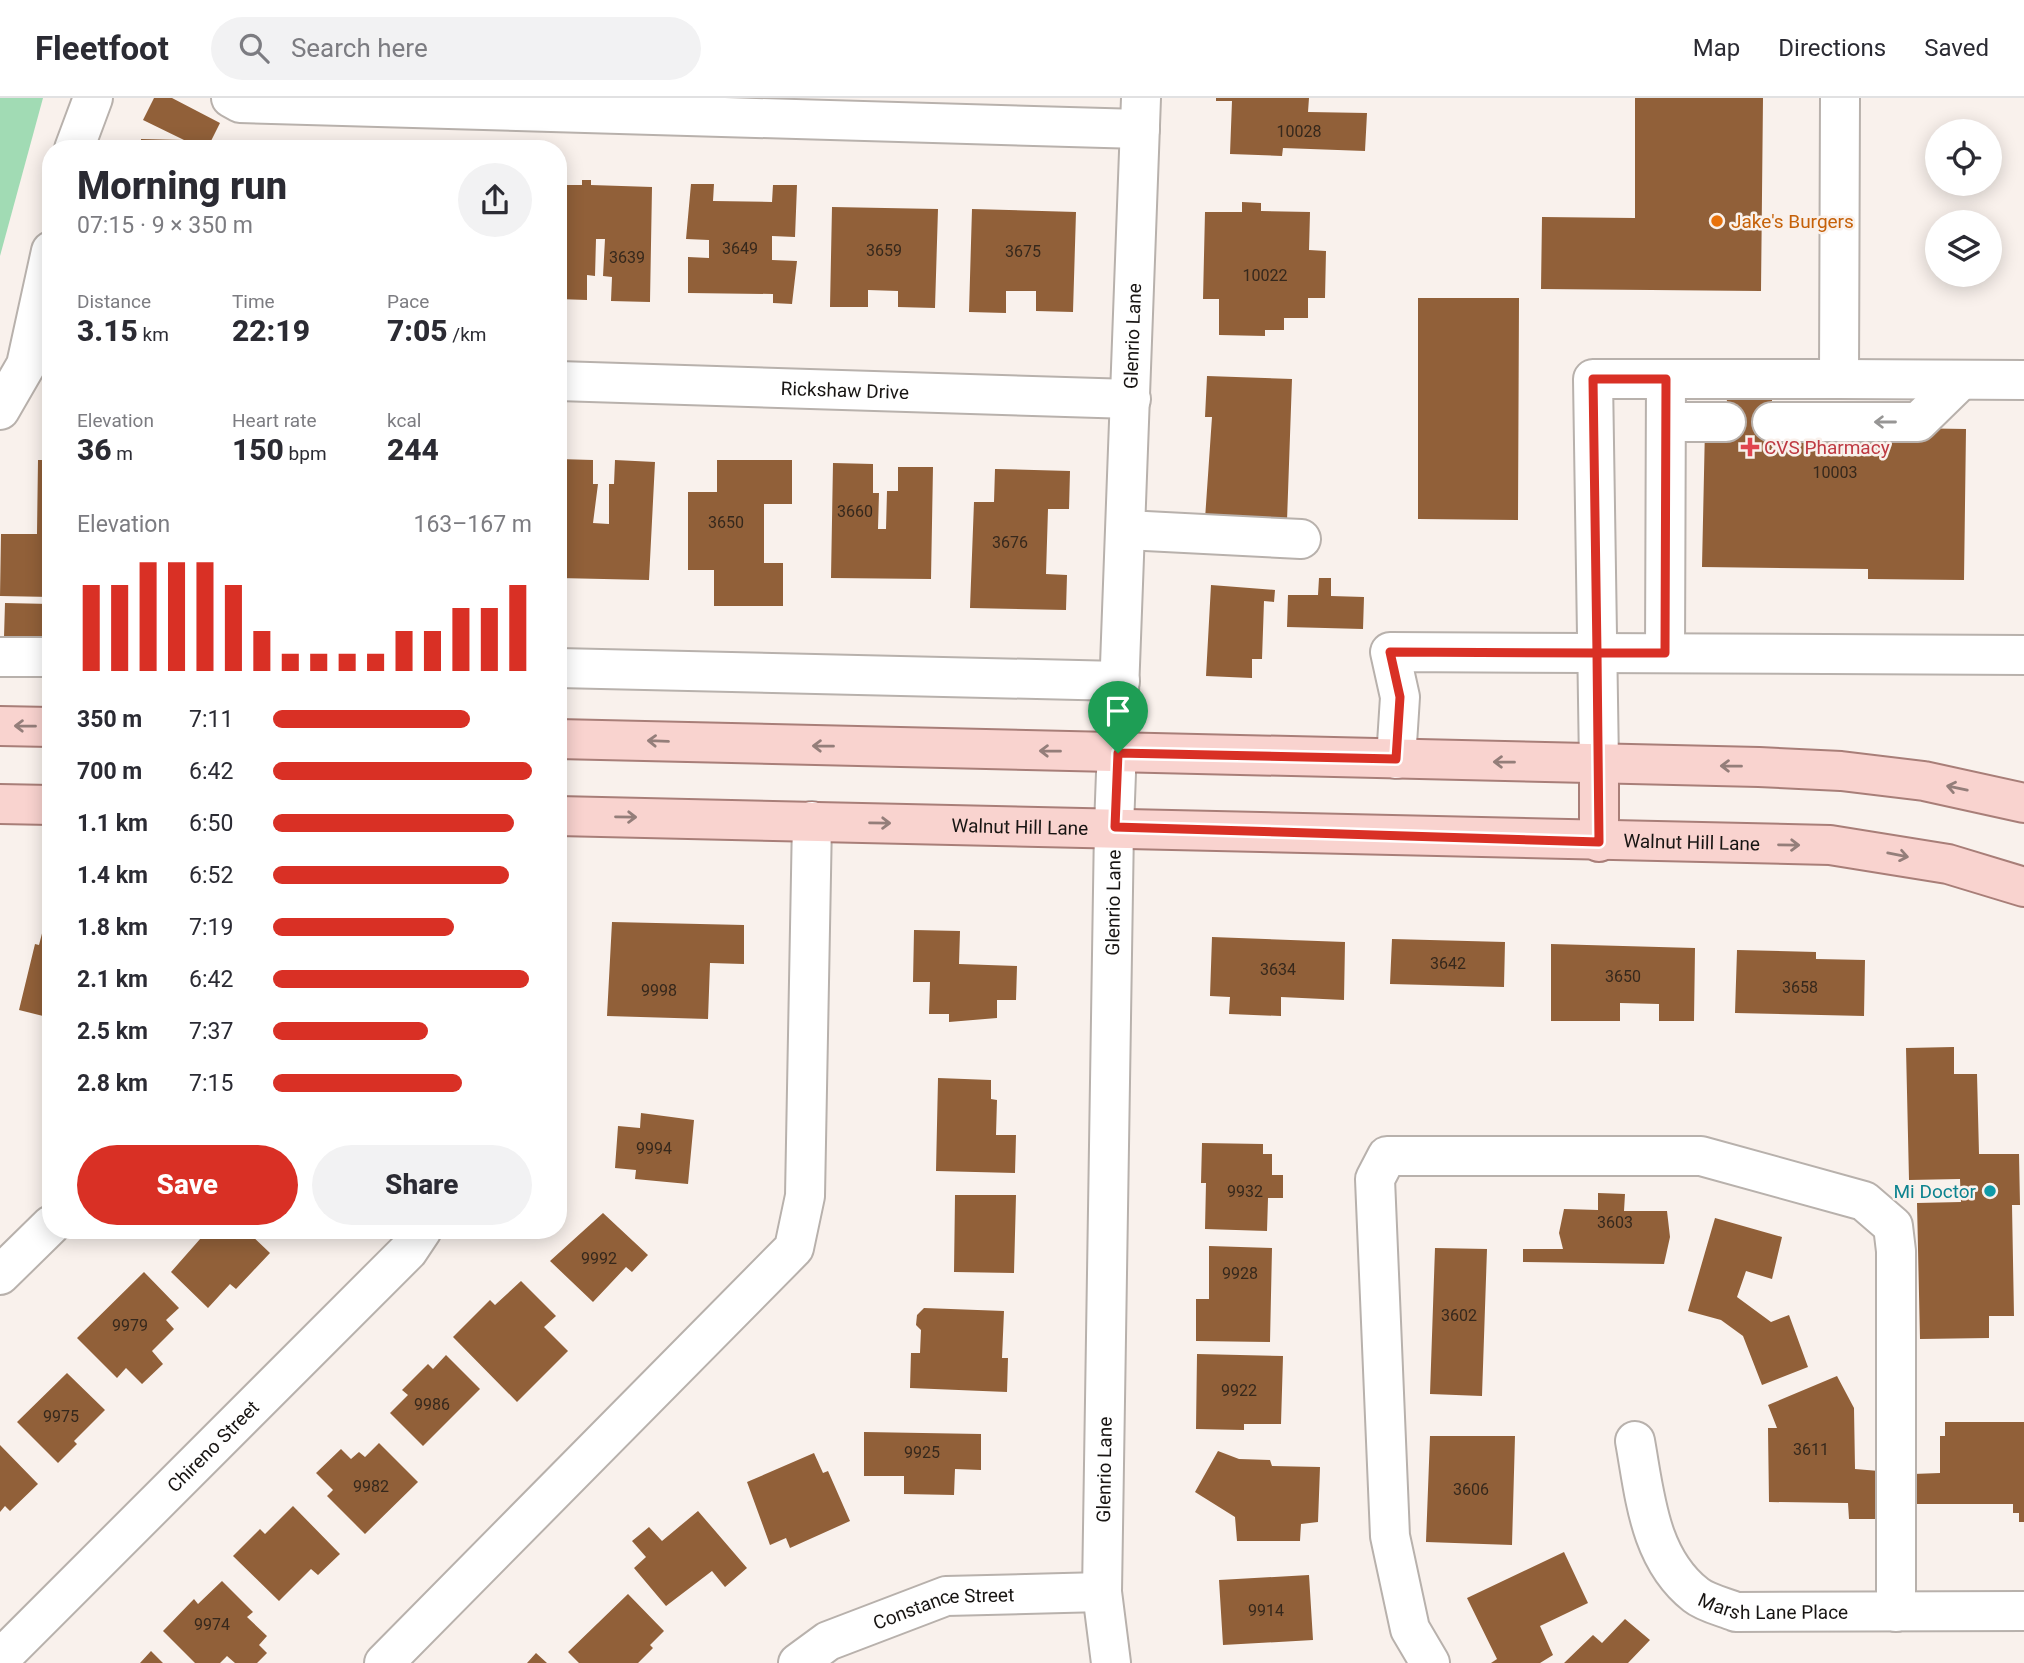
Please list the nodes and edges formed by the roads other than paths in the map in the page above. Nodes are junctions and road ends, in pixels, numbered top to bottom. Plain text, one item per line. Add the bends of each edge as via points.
1 (93, 98) edge
2 (231, 98) edge
3 (1840, 98) edge
4 (1141, 114) edge
5 (77, 140) edge
6 (42, 330) edge
7 (38, 365) edge
8 (1666, 379) junction
9 (1839, 379) junction
10 (1961, 380) junction
11 (2024, 380) edge
12 (567, 381) edge
13 (1131, 399) junction
14 (0, 410) edge
15 (1666, 422) junction
16 (1726, 422) dead end
17 (1772, 422) dead end
18 (1126, 530) junction
19 (1301, 539) dead end
20 (1597, 653) junction
21 (1665, 653) junction
22 (2024, 654) edge
23 (0, 657) edge
24 (42, 657) edge
25 (567, 668) edge
26 (1120, 681) junction
27 (0, 726) edge
28 (42, 727) edge
29 (567, 739) edge
30 (1118, 753) junction
31 (1396, 759) junction
32 (1599, 764) junction
33 (0, 803) edge
34 (2024, 803) edge
35 (42, 804) edge
36 (567, 816) edge
37 (812, 821) junction
38 (1115, 827) junction
39 (1599, 842) junction
40 (2024, 887) edge
41 (42, 1234) edge
42 (416, 1239) edge
43 (0, 1275) edge
44 (1635, 1441) dead end
45 (1102, 1592) junction
46 (2024, 1611) edge
47 (1896, 1612) junction
48 (821, 1656) edge
49 (0, 1659) edge
50 (384, 1663) edge
51 (1111, 1663) edge
52 (1430, 1663) edge

1 - 5 street
2 - 4 street via 240,103
3 - 9 street
4 - 13 street, Glenrio Lane
6 - 7 street
7 - 14 street
8 - 9 street
8 - 15 street
8 - 20 street via 1593,379
9 - 10 street
10 - 11 street
10 -> 17 street via 1918,422
12 - 13 street, Rickshaw Drive
13 - 18 street, Glenrio Lane
15 - 16 street
15 - 21 street
18 - 19 street
18 - 26 street, Glenrio Lane
20 - 21 street
20 - 31 street via 1390,652 1400,697
20 - 32 street
21 - 22 street
23 - 24 street
25 - 26 street
26 - 30 street, Glenrio Lane
28 -> 27 main road
30 -> 29 main road
30 - 31 main road
30 - 38 street, Glenrio Lane
32 -> 31 main road
34 -> 32 main road via 1924,781 1841,771
32 - 39 main road
33 - 35 main road
36 -> 37 main road, Walnut Hill Lane
37 -> 38 main road, Walnut Hill Lane
37 - 50 street via 805,1196 794,1248
38 - 39 main road, Walnut Hill Lane
38 - 45 street, Glenrio Lane
39 -> 40 main road, Walnut Hill Lane via 1830,845 1948,864
41 - 43 street
42 - 49 street, Chireno Street
44 - 47 street, Marsh Lane Place via 1652,1532 1668,1564 1697,1596 1736,1612
45 - 48 street, Constance Street via 946,1596
45 - 51 street, Glenrio Lane
46 - 47 street, Marsh Lane Place
47 - 52 street via 1893,1226 1864,1201 1701,1156 1387,1156 1375,1179 1390,1536 1410,1629

